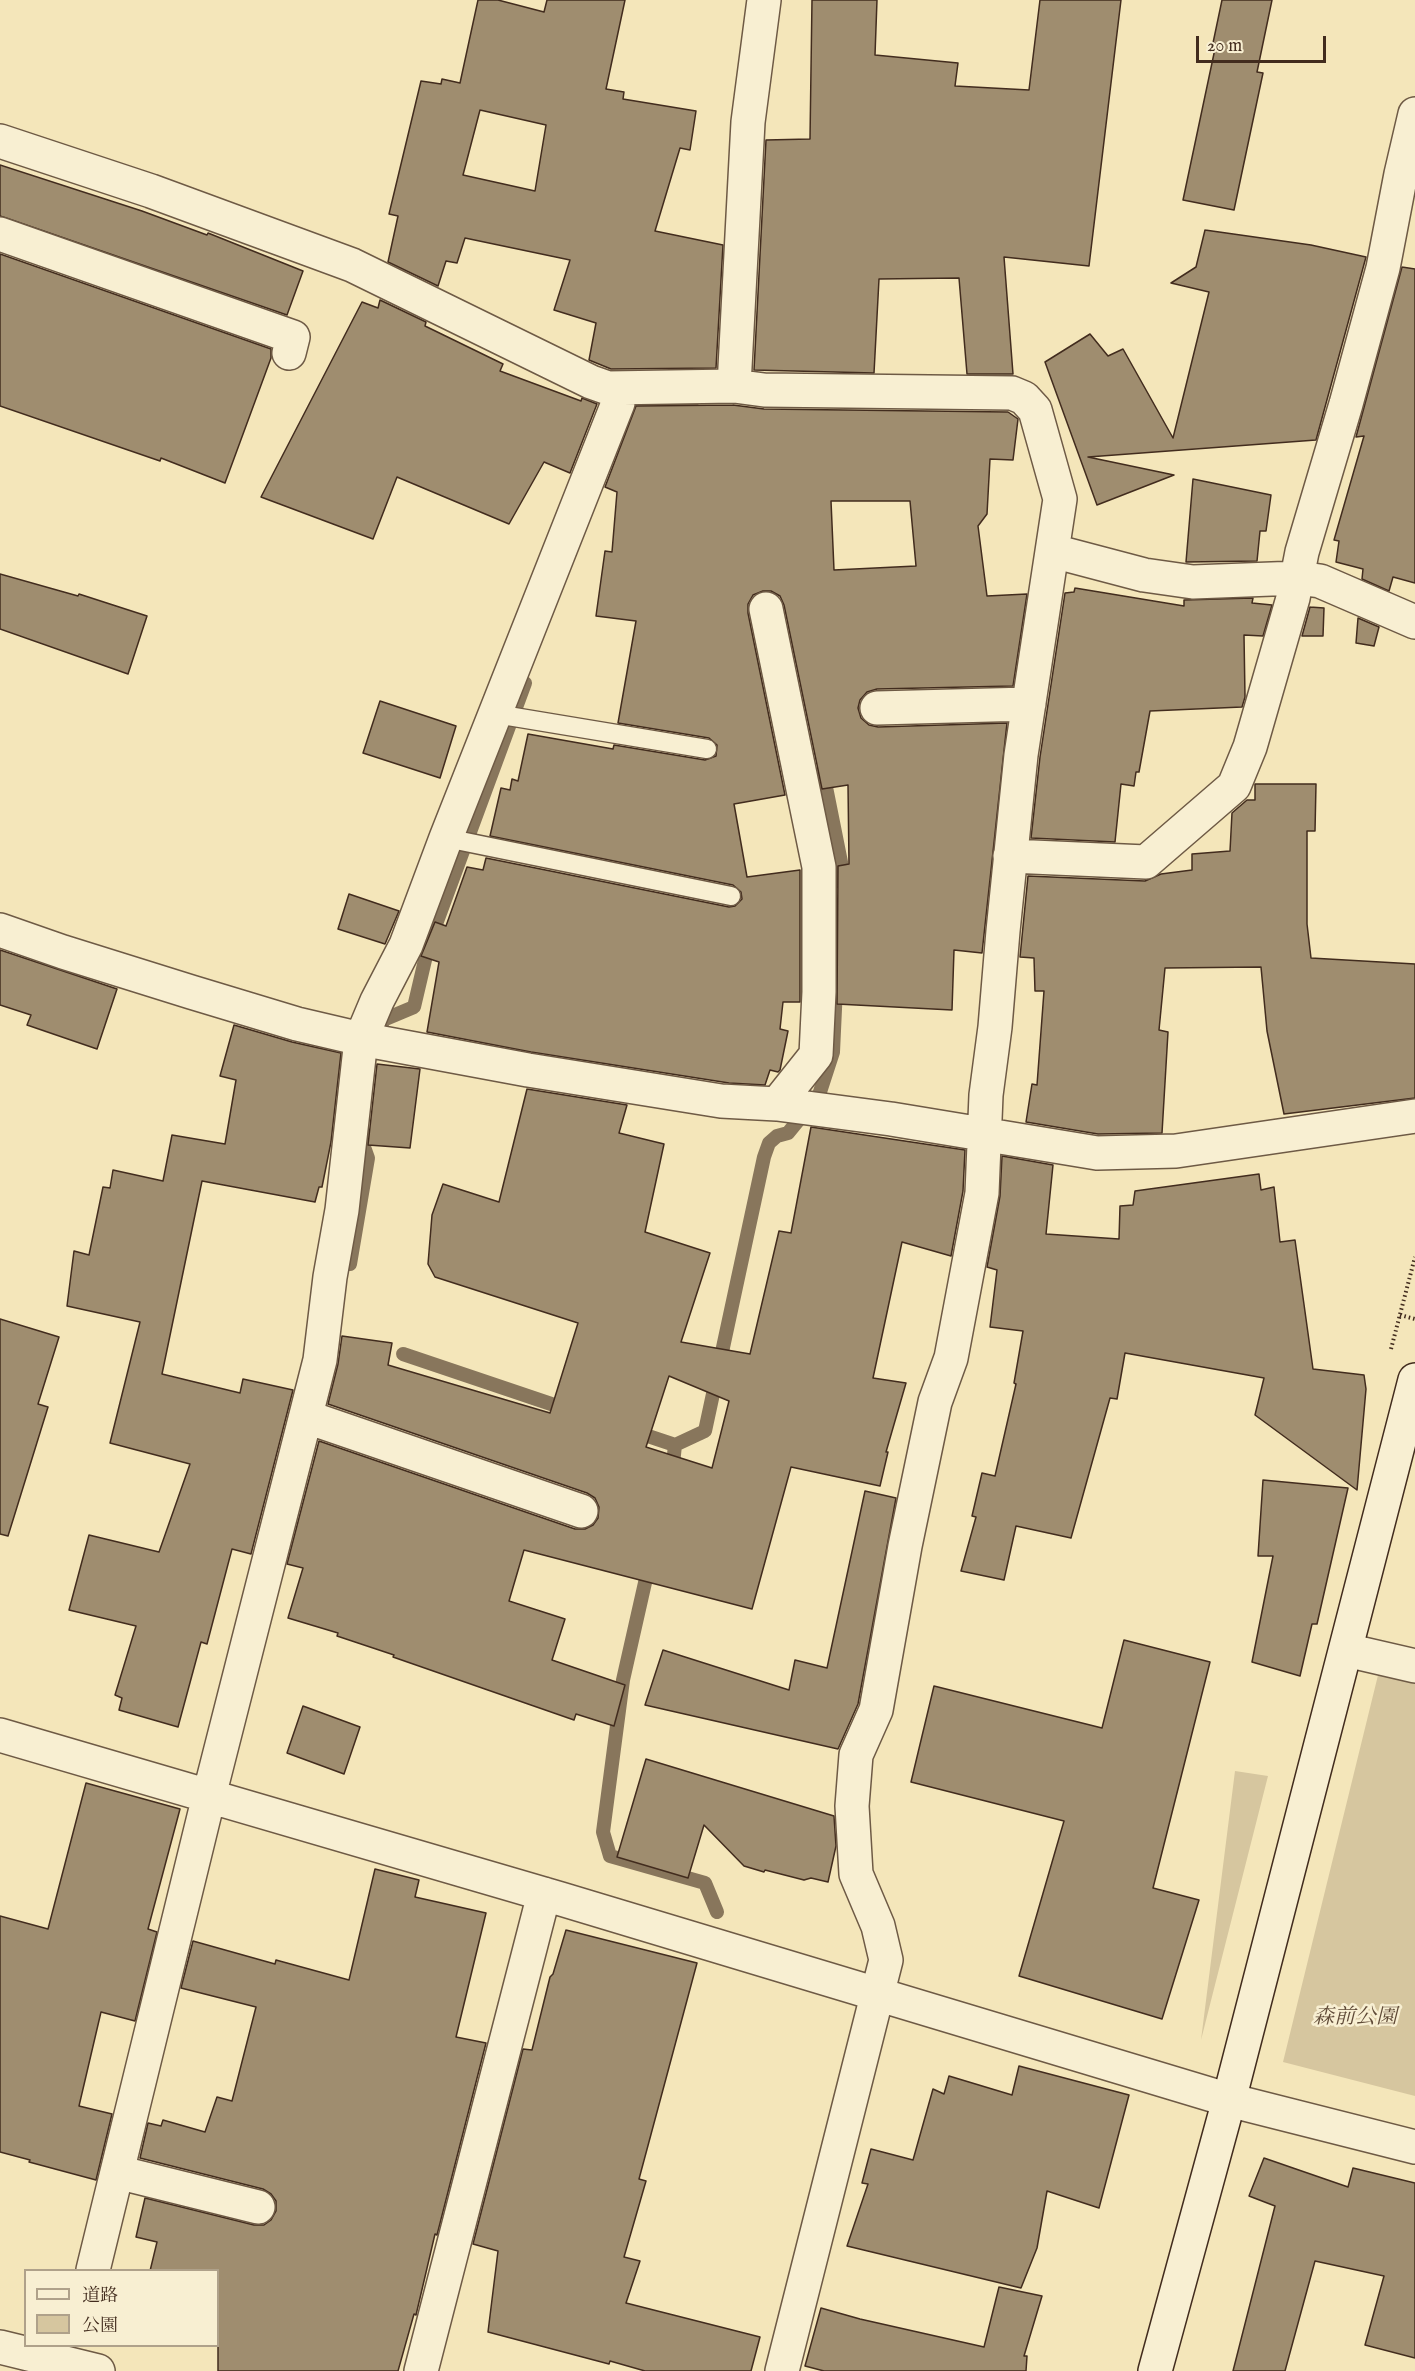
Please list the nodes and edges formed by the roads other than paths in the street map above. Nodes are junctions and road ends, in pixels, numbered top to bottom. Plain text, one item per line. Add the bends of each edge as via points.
1 (764, 0) edge
2 (1415, 114) edge
3 (0, 141) edge
4 (0, 234) edge
5 (289, 353) dead end
6 (734, 386) junction
7 (617, 388) junction
8 (1053, 550) junction
9 (1298, 578) junction
10 (766, 609) dead end
11 (1415, 621) edge
12 (1029, 704) junction
13 (877, 708) dead end
14 (506, 716) junction
15 (707, 749) dead end
16 (459, 841) junction
17 (1010, 856) junction
18 (731, 896) dead end
19 (0, 930) edge
20 (361, 1039) junction
21 (777, 1104) junction
22 (1415, 1116) edge
23 (986, 1135) junction
24 (1415, 1380) edge
25 (307, 1417) junction
26 (582, 1511) dead end
27 (1346, 1650) junction
28 (1415, 1666) edge
29 (0, 1735) edge
30 (211, 1788) junction
31 (544, 1894) junction
32 (878, 1995) junction
33 (1229, 2100) junction
34 (1415, 2147) edge
35 (117, 2172) junction
36 (258, 2207) dead end
37 (93, 2269) edge
38 (0, 2347) edge
39 (78, 2363) edge
40 (421, 2371) edge
41 (782, 2371) edge
42 (1155, 2371) edge

1 - 6 street via 748,122
2 - 9 street via 1383,268 1302,552
3 - 7 street via 151,191 352,265 591,382
4 - 5 street via 292,337
6 - 7 street
6 - 8 street via 764,390 1011,393 1024,398 1035,411 1060,499
7 - 14 street via 618,403
8 - 9 street via 1144,575 1193,582
8 - 12 street
9 - 11 street via 1320,581
9 - 17 street via 1251,747 1233,786 1146,862
10 - 21 street via 819,867 816,1054
12 - 13 street
12 - 17 street
14 - 15 lane
14 - 16 street
16 - 18 lane
16 - 20 street
17 - 23 street via 986,1095
19 - 20 street via 191,992
20 - 21 street via 721,1101
20 - 25 street via 342,1210 320,1360
21 - 23 street
22 - 23 street via 1134,1154 1097,1153
23 - 32 street via 982,1193 951,1358 930,1424 876,1710 856,1755 852,1806 856,1874 878,1926 886,1960
24 - 27 street
25 - 26 street
25 - 30 street
27 - 28 street
27 - 33 street
29 - 30 street
30 - 31 street
30 - 35 street
31 - 32 street
31 - 40 street
32 - 33 street
32 - 41 street
33 - 34 street
33 - 42 street
35 - 36 street
35 - 37 street
38 - 39 street

